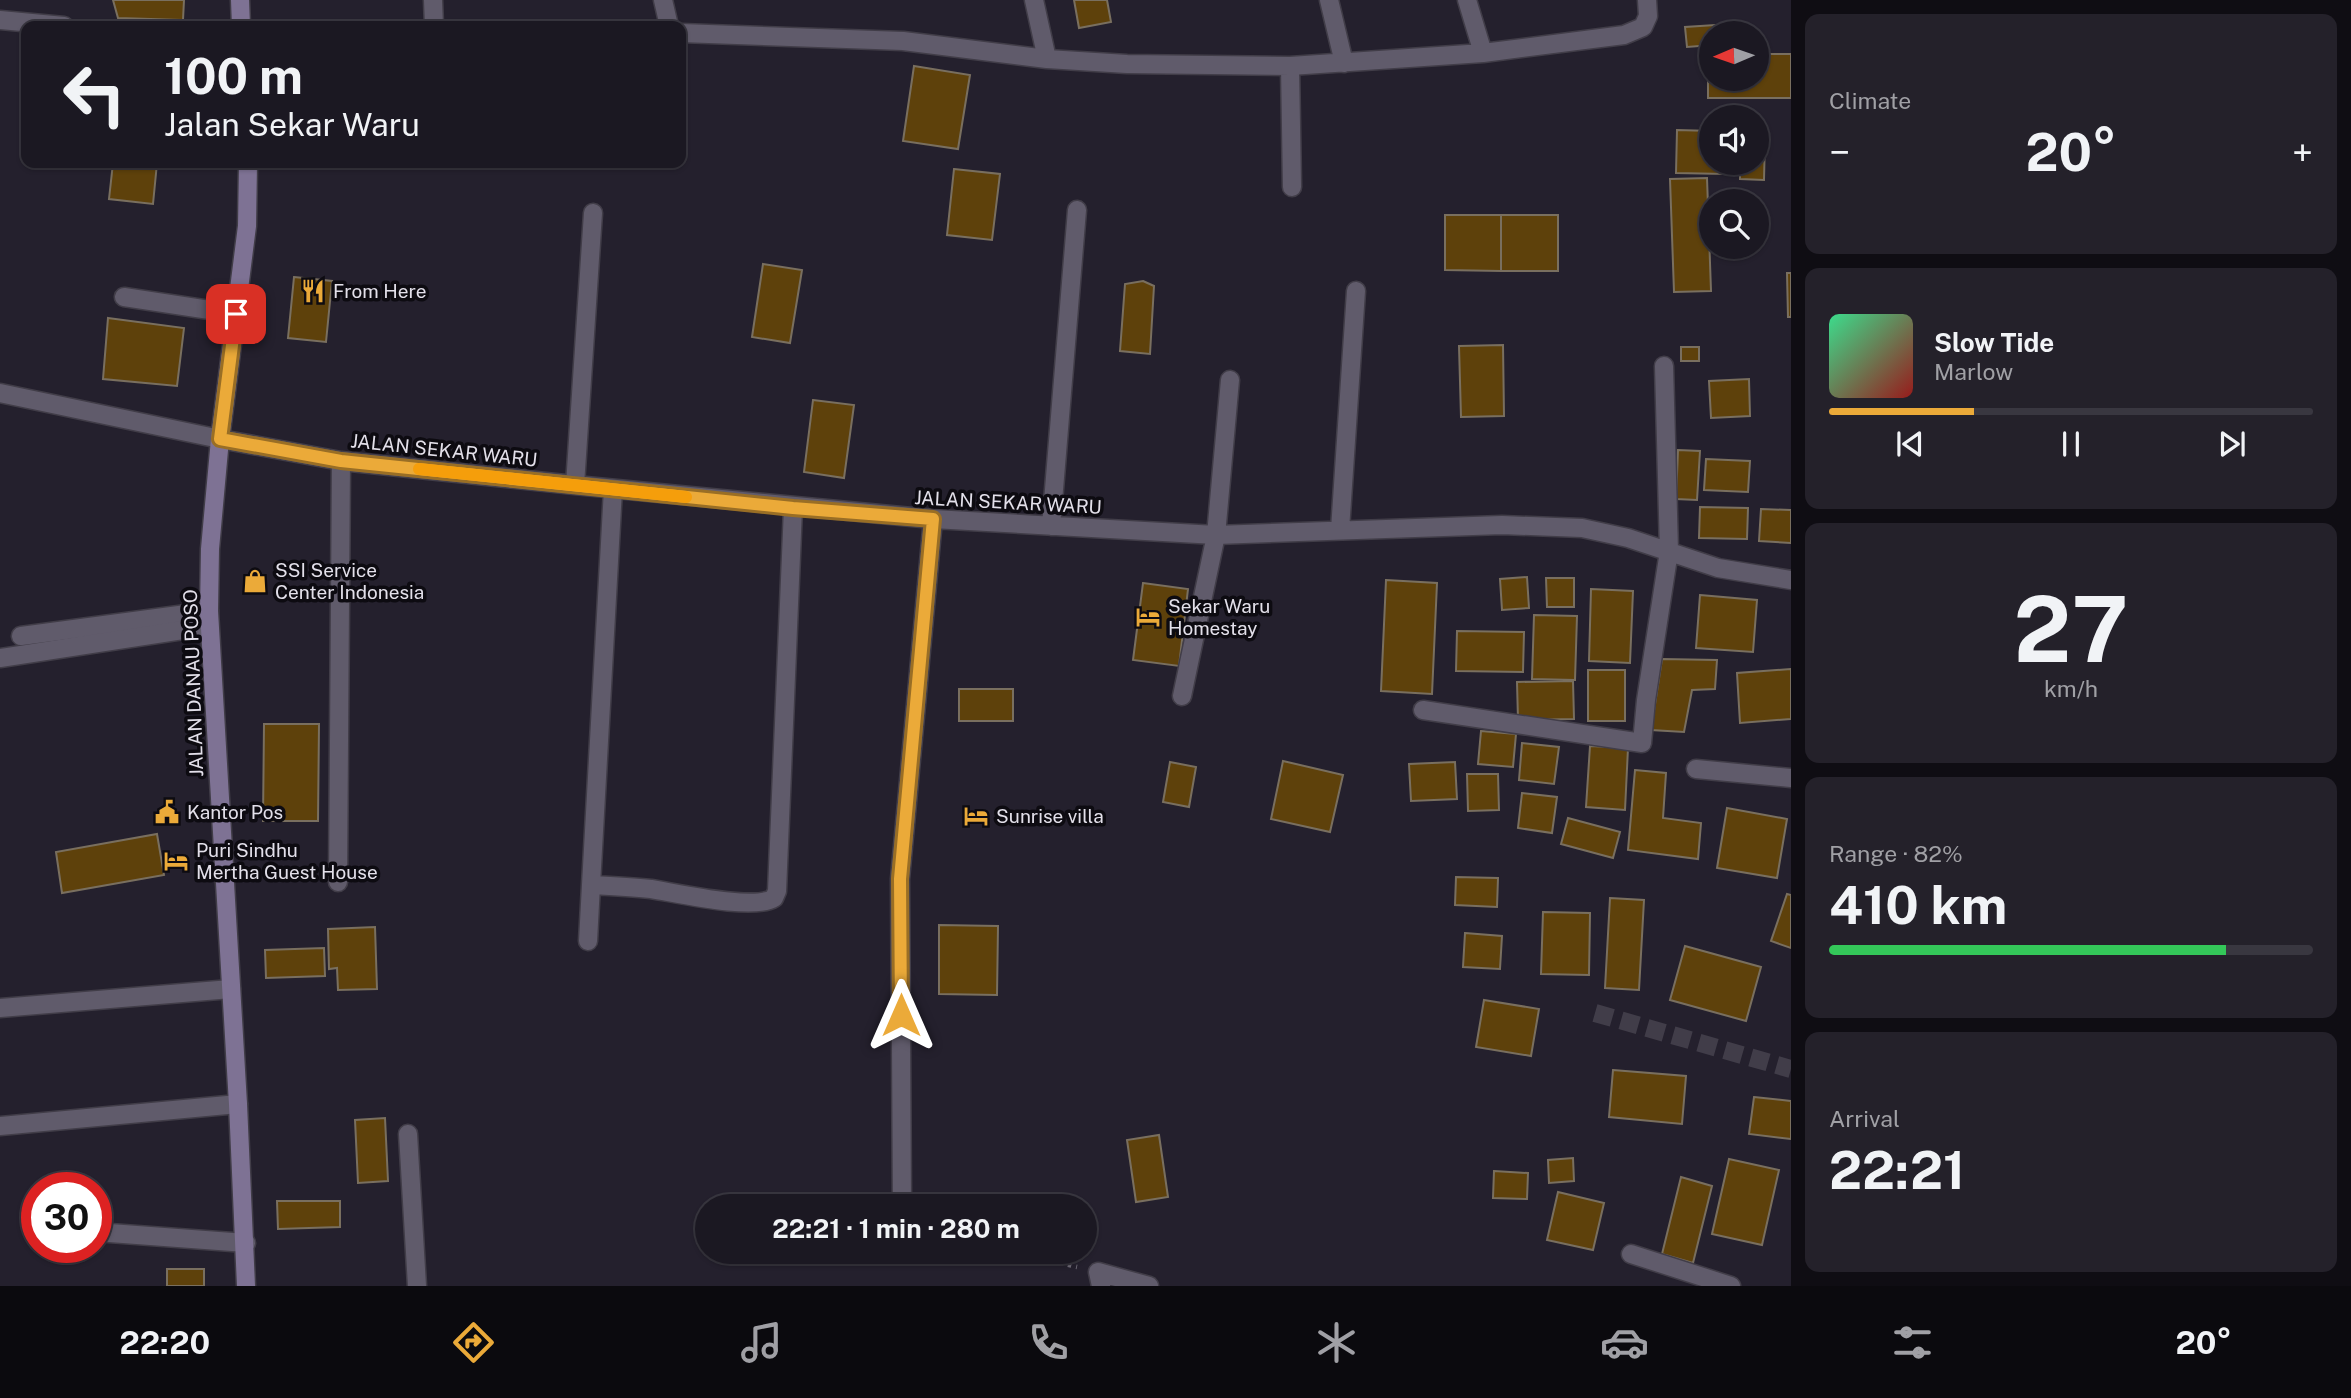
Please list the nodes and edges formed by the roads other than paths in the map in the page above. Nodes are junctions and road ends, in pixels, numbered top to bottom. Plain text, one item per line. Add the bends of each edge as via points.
1 (240, 0) edge
2 (433, 0) edge
3 (663, 0) edge
4 (1034, 0) edge
5 (1329, 0) edge
6 (1467, 0) edge
7 (1647, 0) edge
8 (0, 20) edge
9 (241, 21) edge
10 (434, 21) edge
11 (668, 21) edge
12 (21, 22) edge
13 (686, 33) edge
14 (1483, 53) junction
15 (1047, 59) junction
16 (1344, 63) junction
17 (1290, 66) junction
18 (248, 168) edge
19 (1292, 187) dead end
20 (1077, 210) dead end
21 (593, 213) dead end
22 (1356, 291) dead end
23 (124, 297) dead end
24 (236, 314) junction
25 (1664, 366) dead end
26 (1230, 380) dead end
27 (0, 393) edge
28 (220, 439) junction
29 (341, 461) junction
30 (575, 485) junction
31 (613, 489) junction
32 (793, 508) junction
33 (933, 519) junction
34 (1051, 526) junction
35 (1340, 530) junction
36 (1216, 535) junction
37 (1669, 551) junction
38 (1791, 580) edge
39 (209, 618) junction
40 (21, 636) dead end
41 (0, 658) edge
42 (1182, 696) dead end
43 (1423, 710) dead end
44 (1696, 768) dead end
45 (1791, 778) edge
46 (338, 882) dead end
47 (591, 885) junction
48 (588, 942) dead end
49 (231, 989) junction
50 (0, 1008) edge
51 (238, 1104) junction
52 (0, 1126) edge
53 (408, 1134) dead end
54 (902, 1194) edge
55 (112, 1233) edge
56 (246, 1243) junction
57 (1631, 1254) dead end
58 (1100, 1279) edge
59 (246, 1286) edge
60 (418, 1286) edge
61 (1149, 1286) edge
62 (1731, 1286) edge

1 - 9 street
2 - 10 street
3 - 11 street
4 - 15 street
5 - 16 street
6 - 14 street
7 - 14 street via 1643,27 1624,35
8 - 12 street
13 - 15 street via 903,41
14 - 16 street
15 - 17 street via 1127,65
16 - 17 street
17 - 19 street
18 - 24 street, JALAN DANAU POSO via 247,226
20 - 34 street
21 - 30 street
22 - 35 street
23 - 24 street
24 - 28 street, JALAN DANAU POSO
25 - 37 street
26 - 36 street
27 - 28 street, JALAN SEKAR WARU
28 - 29 street, JALAN SEKAR WARU
28 - 39 street, JALAN DANAU POSO
29 - 30 street, JALAN SEKAR WARU
29 - 46 street
30 - 31 street, JALAN SEKAR WARU
31 - 32 street, JALAN SEKAR WARU
31 - 47 street
32 - 33 street, JALAN SEKAR WARU
32 - 47 street via 774,898 763,903 723,901
33 - 34 street, JALAN SEKAR WARU
33 - 54 street via 900,879
34 - 36 street, JALAN SEKAR WARU
35 - 36 street, JALAN SEKAR WARU
35 - 37 street, JALAN SEKAR WARU via 1502,525 1582,528
36 - 42 street
37 - 38 street, JALAN SEKAR WARU via 1718,568
37 - 43 street via 1642,743
39 - 40 street
39 - 41 street
39 - 49 street, JALAN DANAU POSO
44 - 45 street
47 - 48 street
49 - 50 street
49 - 51 street, JALAN DANAU POSO
51 - 52 street
51 - 56 street, JALAN DANAU POSO
53 - 60 street
55 - 56 street
56 - 59 street, JALAN DANAU POSO
57 - 62 street
58 - 61 street

